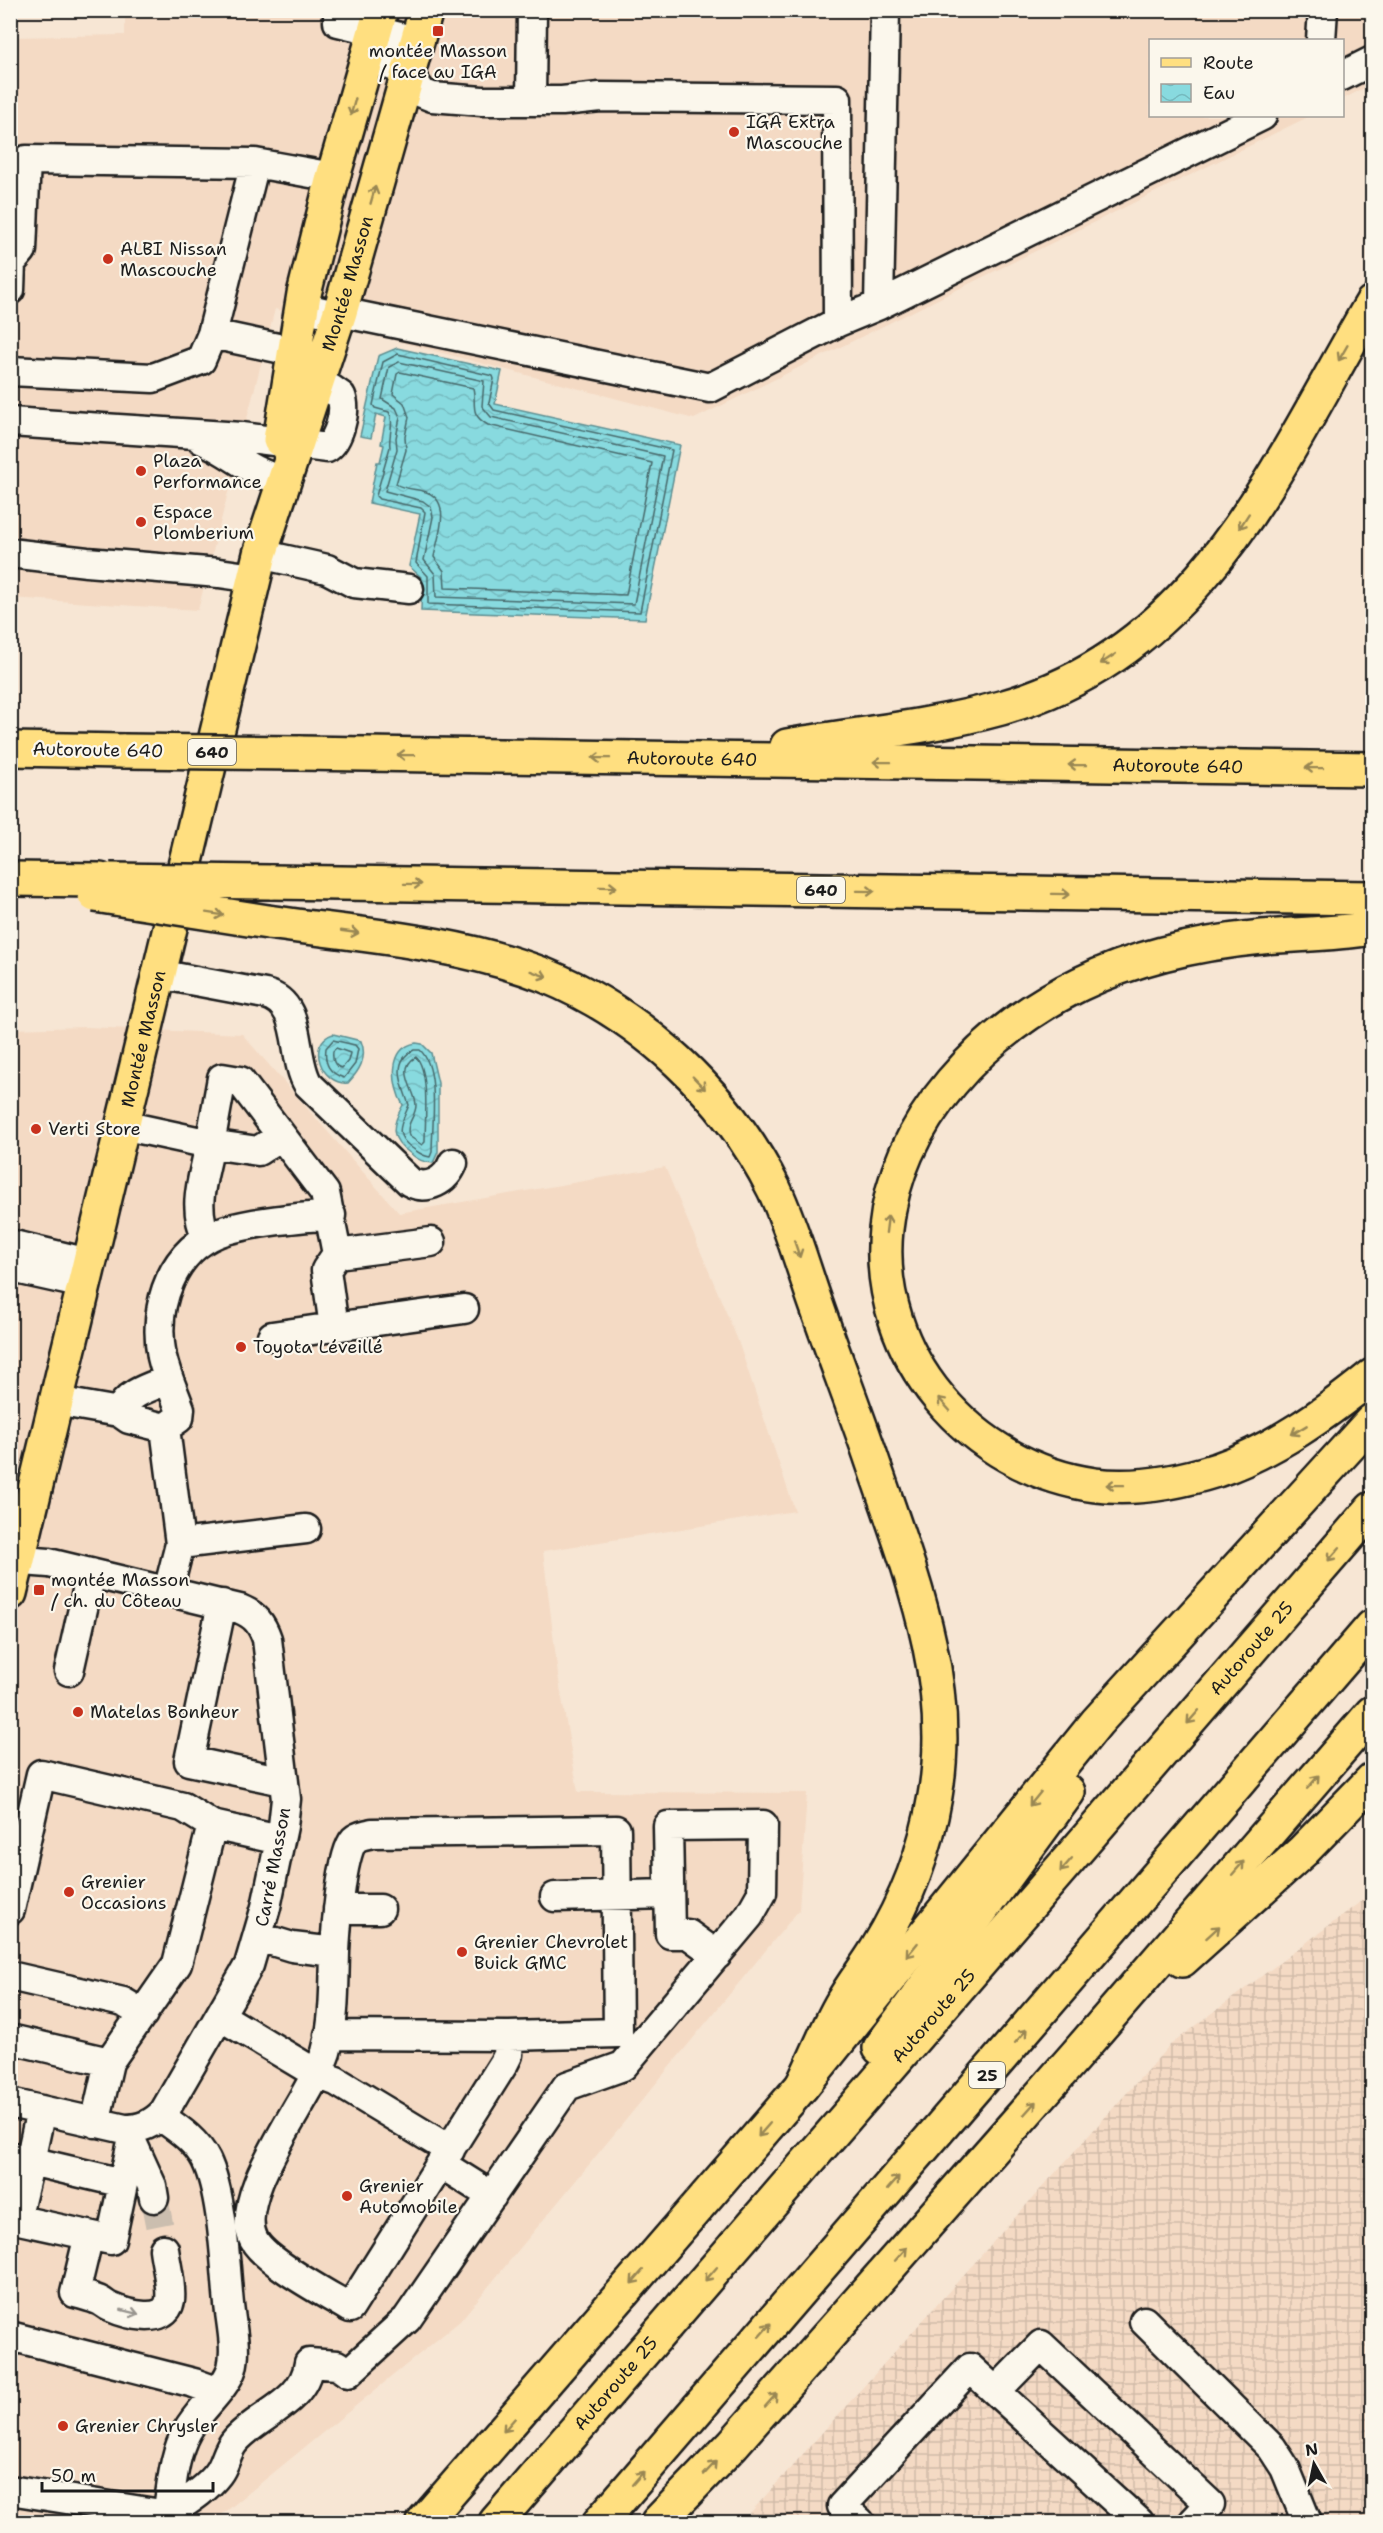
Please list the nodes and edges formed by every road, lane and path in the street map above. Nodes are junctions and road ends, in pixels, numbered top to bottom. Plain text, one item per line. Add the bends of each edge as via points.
1 (338, 10) edge
2 (426, 10) edge
3 (532, 10) edge
4 (885, 10) edge
5 (1323, 10) edge
6 (374, 33) edge
7 (1321, 39) edge
8 (417, 41) junction
9 (1372, 61) edge
10 (408, 74) junction
11 (1344, 75) edge
12 (531, 101) junction
13 (1260, 117) edge
14 (255, 163) junction
15 (333, 177) junction
16 (10, 290) edge
17 (1372, 303) edge
18 (879, 305) junction
19 (303, 307) junction
20 (340, 312) junction
21 (838, 322) junction
22 (212, 334) junction
23 (306, 368) junction
24 (10, 371) edge
25 (10, 422) edge
26 (184, 434) junction
27 (288, 443) junction
28 (278, 479) junction
29 (10, 553) edge
30 (257, 566) junction
31 (409, 589) dead end
32 (10, 749) edge
33 (702, 760) junction
34 (1372, 769) edge
35 (10, 880) edge
36 (97, 887) junction
37 (1372, 898) edge
38 (1372, 928) edge
39 (158, 974) junction
40 (122, 1125) junction
41 (282, 1136) junction
42 (210, 1144) junction
43 (453, 1163) dead end
44 (331, 1215) junction
45 (207, 1238) junction
46 (430, 1242) dead end
47 (337, 1254) junction
48 (13, 1257) edge
49 (86, 1274) junction
50 (464, 1309) dead end
51 (334, 1327) junction
52 (272, 1336) dead end
53 (1372, 1376) edge
54 (168, 1380) junction
55 (56, 1401) junction
56 (119, 1412) junction
57 (1372, 1421) edge
58 (165, 1428) junction
59 (1326, 1473) junction
60 (1372, 1509) edge
61 (306, 1529) dead end
62 (180, 1544) junction
63 (22, 1555) edge
64 (91, 1573) junction
65 (168, 1591) junction
66 (10, 1593) edge
67 (222, 1604) junction
68 (1372, 1627) edge
69 (69, 1671) dead end
70 (1372, 1713) edge
71 (1372, 1780) edge
72 (284, 1781) junction
73 (212, 1825) junction
74 (280, 1840) junction
75 (669, 1894) junction
76 (616, 1895) junction
77 (555, 1897) dead end
78 (380, 1909) dead end
79 (10, 1910) edge
80 (338, 1910) junction
81 (260, 1936) junction
82 (335, 1953) junction
83 (717, 1955) junction
84 (10, 1976) edge
85 (143, 2014) junction
86 (220, 2016) junction
87 (329, 2035) junction
88 (509, 2036) junction
89 (10, 2039) edge
90 (1076, 2055) junction
91 (109, 2062) junction
92 (317, 2074) junction
93 (802, 2086) junction
94 (10, 2103) edge
95 (41, 2110) junction
96 (160, 2116) junction
97 (95, 2123) junction
98 (132, 2135) junction
99 (445, 2157) junction
100 (20, 2159) edge
101 (123, 2183) junction
102 (492, 2196) junction
103 (154, 2198) tunnel mouth
104 (13, 2218) edge
105 (249, 2223) junction
106 (221, 2226) junction
107 (749, 2229) junction
108 (89, 2235) junction
109 (164, 2249) tunnel mouth
110 (1144, 2321) dead end
111 (10, 2336) edge
112 (216, 2391) junction
113 (996, 2391) junction
114 (457, 2484) junction
115 (10, 2490) edge
116 (167, 2515) junction
117 (402, 2523) edge
118 (424, 2523) edge
119 (496, 2523) edge
120 (600, 2523) edge
121 (658, 2523) edge
122 (860, 2523) edge
123 (1139, 2523) edge
124 (1193, 2523) edge
125 (1307, 2523) edge

1 - 6 street via 338,22
2 - 8 main road, Montée Masson
3 - 12 street
4 - 18 street
5 - 7 street
6 - 8 street
6 - 10 street via 391,64
6 -> 15 main road, Montée Masson
8 - 10 main road, Montée Masson
9 - 11 street
10 - 12 street via 422,93 432,97
20 -> 10 main road, Montée Masson
12 - 21 street via 600,97 837,99
13 - 18 street
14 - 15 street
14 - 16 street via 26,160 22,250 11,263
14 - 22 street
15 - 19 main road, Montée Masson
17 -> 33 main road via 1237,532 1185,596 1128,645 1053,689 1003,707
18 - 21 street
19 - 20 street
19 - 23 main road, Montée Masson
20 - 21 street via 710,388
20 - 23 main road, Montée Masson
22 - 23 street
22 - 24 street via 201,360 153,378
23 - 27 main road, Montée Masson
25 - 26 street
26 - 27 street
26 - 28 street via 203,440 260,474
27 - 28 main road, Montée Masson
28 - 30 main road, Montée Masson
29 - 30 street via 235,574
30 - 31 street via 327,569 354,583
30 - 39 main road, Montée Masson
33 -> 32 main road, Autoroute 640 / 640, bridge
34 -> 33 main road, Autoroute 640 / 640
35 - 36 main road
36 -> 37 main road, 640, bridge via 270,882
36 -> 93 main road, bridge via 268,922 419,942 542,975 593,999 642,1030 705,1090 743,1137 775,1191 918,1598 933,1659 940,1739 936,1791 918,1865 880,1945 843,2000
53 -> 38 main road via 1295,1433 1218,1469 1146,1485 1098,1485 1046,1474 1002,1453 965,1426 934,1393 900,1332 890,1292 886,1251 894,1186 924,1120 965,1068 1037,1009 1079,984 1153,956 1240,940
39 - 40 main road, Montée Masson
39 - 43 street via 280,1000 290,1012 299,1064 308,1084 410,1182 437,1182
40 - 42 street
40 - 49 main road, Montée Masson
41 - 42 street via 258,1151
41 - 42 street via 240,1081 222,1078
41 - 44 street via 325,1193
42 - 45 street via 198,1211
44 - 45 street via 251,1225
44 - 47 street
45 - 54 street via 180,1261 165,1289 160,1344
46 - 47 street
47 - 51 street via 326,1270
48 - 49 street
49 - 55 main road, Montée Masson
50 - 51 street
51 - 52 street
54 - 56 street via 132,1396
54 - 58 street via 180,1409 179,1418
55 - 56 street
55 - 63 main road, Montée Masson
56 - 58 street via 129,1419
57 - 59 main road
58 - 62 street
59 -> 93 main road via 1097,1722
59 - 107 main road via 1142,1692
60 -> 107 main road, Autoroute 25
61 - 62 street
62 - 65 street
63 - 64 street, Carré Masson
63 - 66 main road, Montée Masson
64 - 65 street, Carré Masson
64 - 69 street
65 - 67 street, Carré Masson
67 - 72 street, Carré Masson via 248,1612 263,1628
67 - 72 street via 189,1761
120 -> 68 main road, 25
90 -> 70 main road
90 -> 71 main road via 1303,1851
72 - 74 street, Carré Masson via 285,1813
73 - 74 street
73 - 79 street via 183,1807 41,1774
73 - 85 street via 177,1964
74 - 81 street, Carré Masson
75 - 76 street
75 - 83 street via 670,1934 688,1934
75 - 83 street via 668,1826 763,1825 760,1899
76 - 77 street
76 - 80 street via 616,1830 372,1833 354,1841
76 - 88 street via 618,2033
78 - 80 street
80 - 82 street
81 - 82 street via 292,1947
81 - 86 street, Carré Masson via 249,1965
82 - 87 street
83 - 102 street via 623,2067 567,2086
84 - 85 street via 123,2001
85 - 91 street
86 - 92 street
86 - 96 street, Carré Masson
87 - 88 street
87 - 92 street
88 - 99 street via 504,2063
89 - 91 street
121 -> 90 main road via 733,2444
91 - 97 street
92 - 99 street via 336,2080
92 - 105 street via 262,2172
93 -> 114 main road
94 - 95 street
95 - 97 street
95 - 100 street
96 - 98 street
96 - 106 street via 184,2133 205,2158
97 - 98 street
98 - 101 street
98 - 103 street via 153,2186
99 - 102 street
99 - 105 street via 350,2308 257,2246
100 - 101 street
100 - 104 street
101 - 108 street via 111,2240
102 - 116 street via 407,2319 348,2373 337,2365 309,2363 305,2382 297,2392 233,2442 217,2475
104 - 108 street
105 - 106 street
106 - 112 street via 234,2354 228,2378
107 -> 119 main road, Autoroute 25
108 -> 109 street via 75,2293 151,2317 167,2308 170,2299
110 - 125 street via 1272,2448 1285,2468
111 - 112 street
112 - 116 street via 199,2411 181,2445
113 - 122 street via 970,2368 842,2506
113 - 123 street
113 - 124 street via 1041,2345 1210,2504
114 - 117 main road
114 - 118 main road
115 - 116 street

